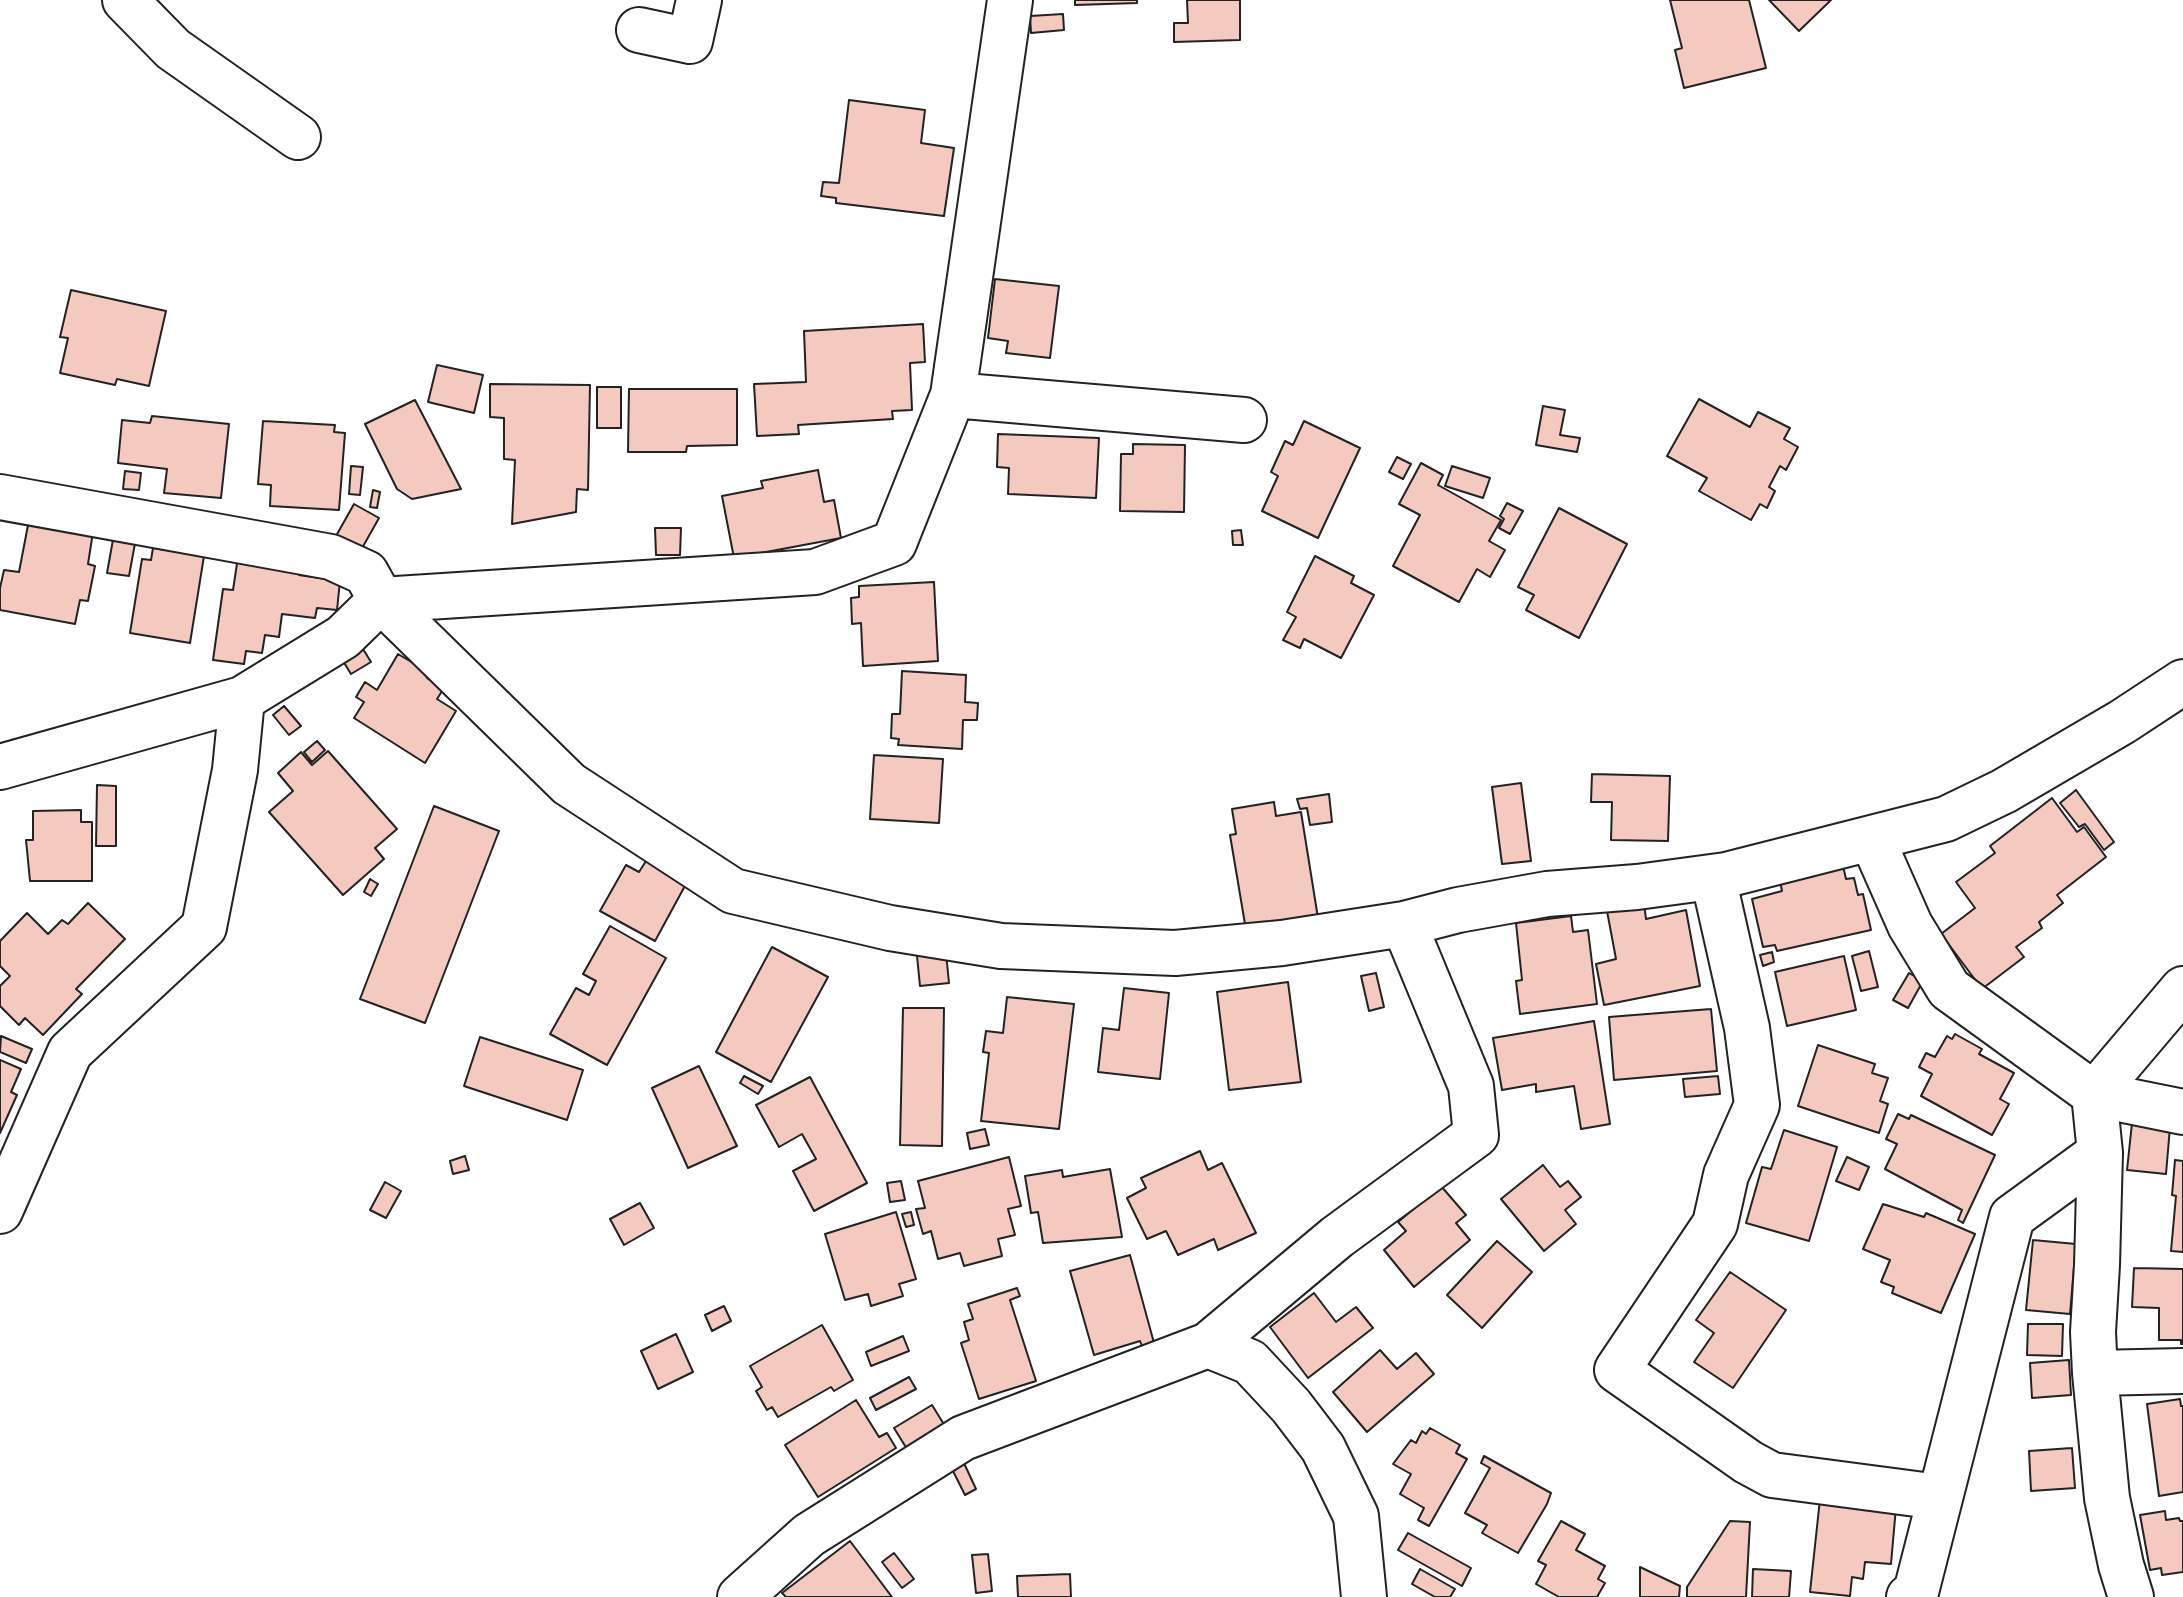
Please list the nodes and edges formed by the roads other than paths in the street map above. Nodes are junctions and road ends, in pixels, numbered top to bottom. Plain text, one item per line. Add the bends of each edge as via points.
1 (125, 0) edge
2 (699, 0) edge
3 (1010, 0) edge
4 (639, 30) dead end
5 (298, 137) dead end
6 (953, 395) junction
7 (1244, 420) dead end
8 (0, 497) edge
9 (381, 600) junction
10 (2183, 682) edge
11 (242, 699) junction
12 (0, 767) edge
13 (1872, 839) junction
14 (1713, 877) junction
15 (1404, 924) junction
16 (2183, 989) edge
17 (2094, 1094) junction
18 (2183, 1112) edge
19 (2100, 1153) junction
20 (0, 1211) edge
21 (1208, 1345) junction
22 (2183, 1371) edge
23 (2095, 1373) junction
24 (1939, 1497) junction
25 (740, 1597) edge
26 (1364, 1597) edge
27 (1909, 1597) edge
28 (2131, 1597) edge

1 - 5 street via 173,49
2 - 4 street via 690,41
3 - 6 street
6 - 7 street
6 - 9 street via 894,543 815,572
8 - 9 street via 331,557 366,573
9 - 11 street via 343,637
9 - 15 street via 569,784 733,891 890,928 1001,946 1175,953
10 - 13 street via 2004,791 1946,819
11 - 12 street
11 - 20 street via 235,770 204,927 70,1052
13 - 14 street
13 - 17 street via 1910,925 1949,989
14 - 15 street via 1547,894
14 - 24 street via 1747,1028 1757,1105 1726,1175 1715,1224 1617,1370 1772,1475
15 - 21 street via 1471,1086 1476,1135 1337,1237
16 - 17 street
17 - 18 street
17 - 19 street
19 - 23 street
19 - 24 street via 2012,1217
21 - 25 street via 963,1438 809,1535
21 - 26 street via 1250,1362 1323,1448 1356,1516
22 - 23 street
23 - 28 street via 2107,1498
24 - 27 street via 1916,1592

